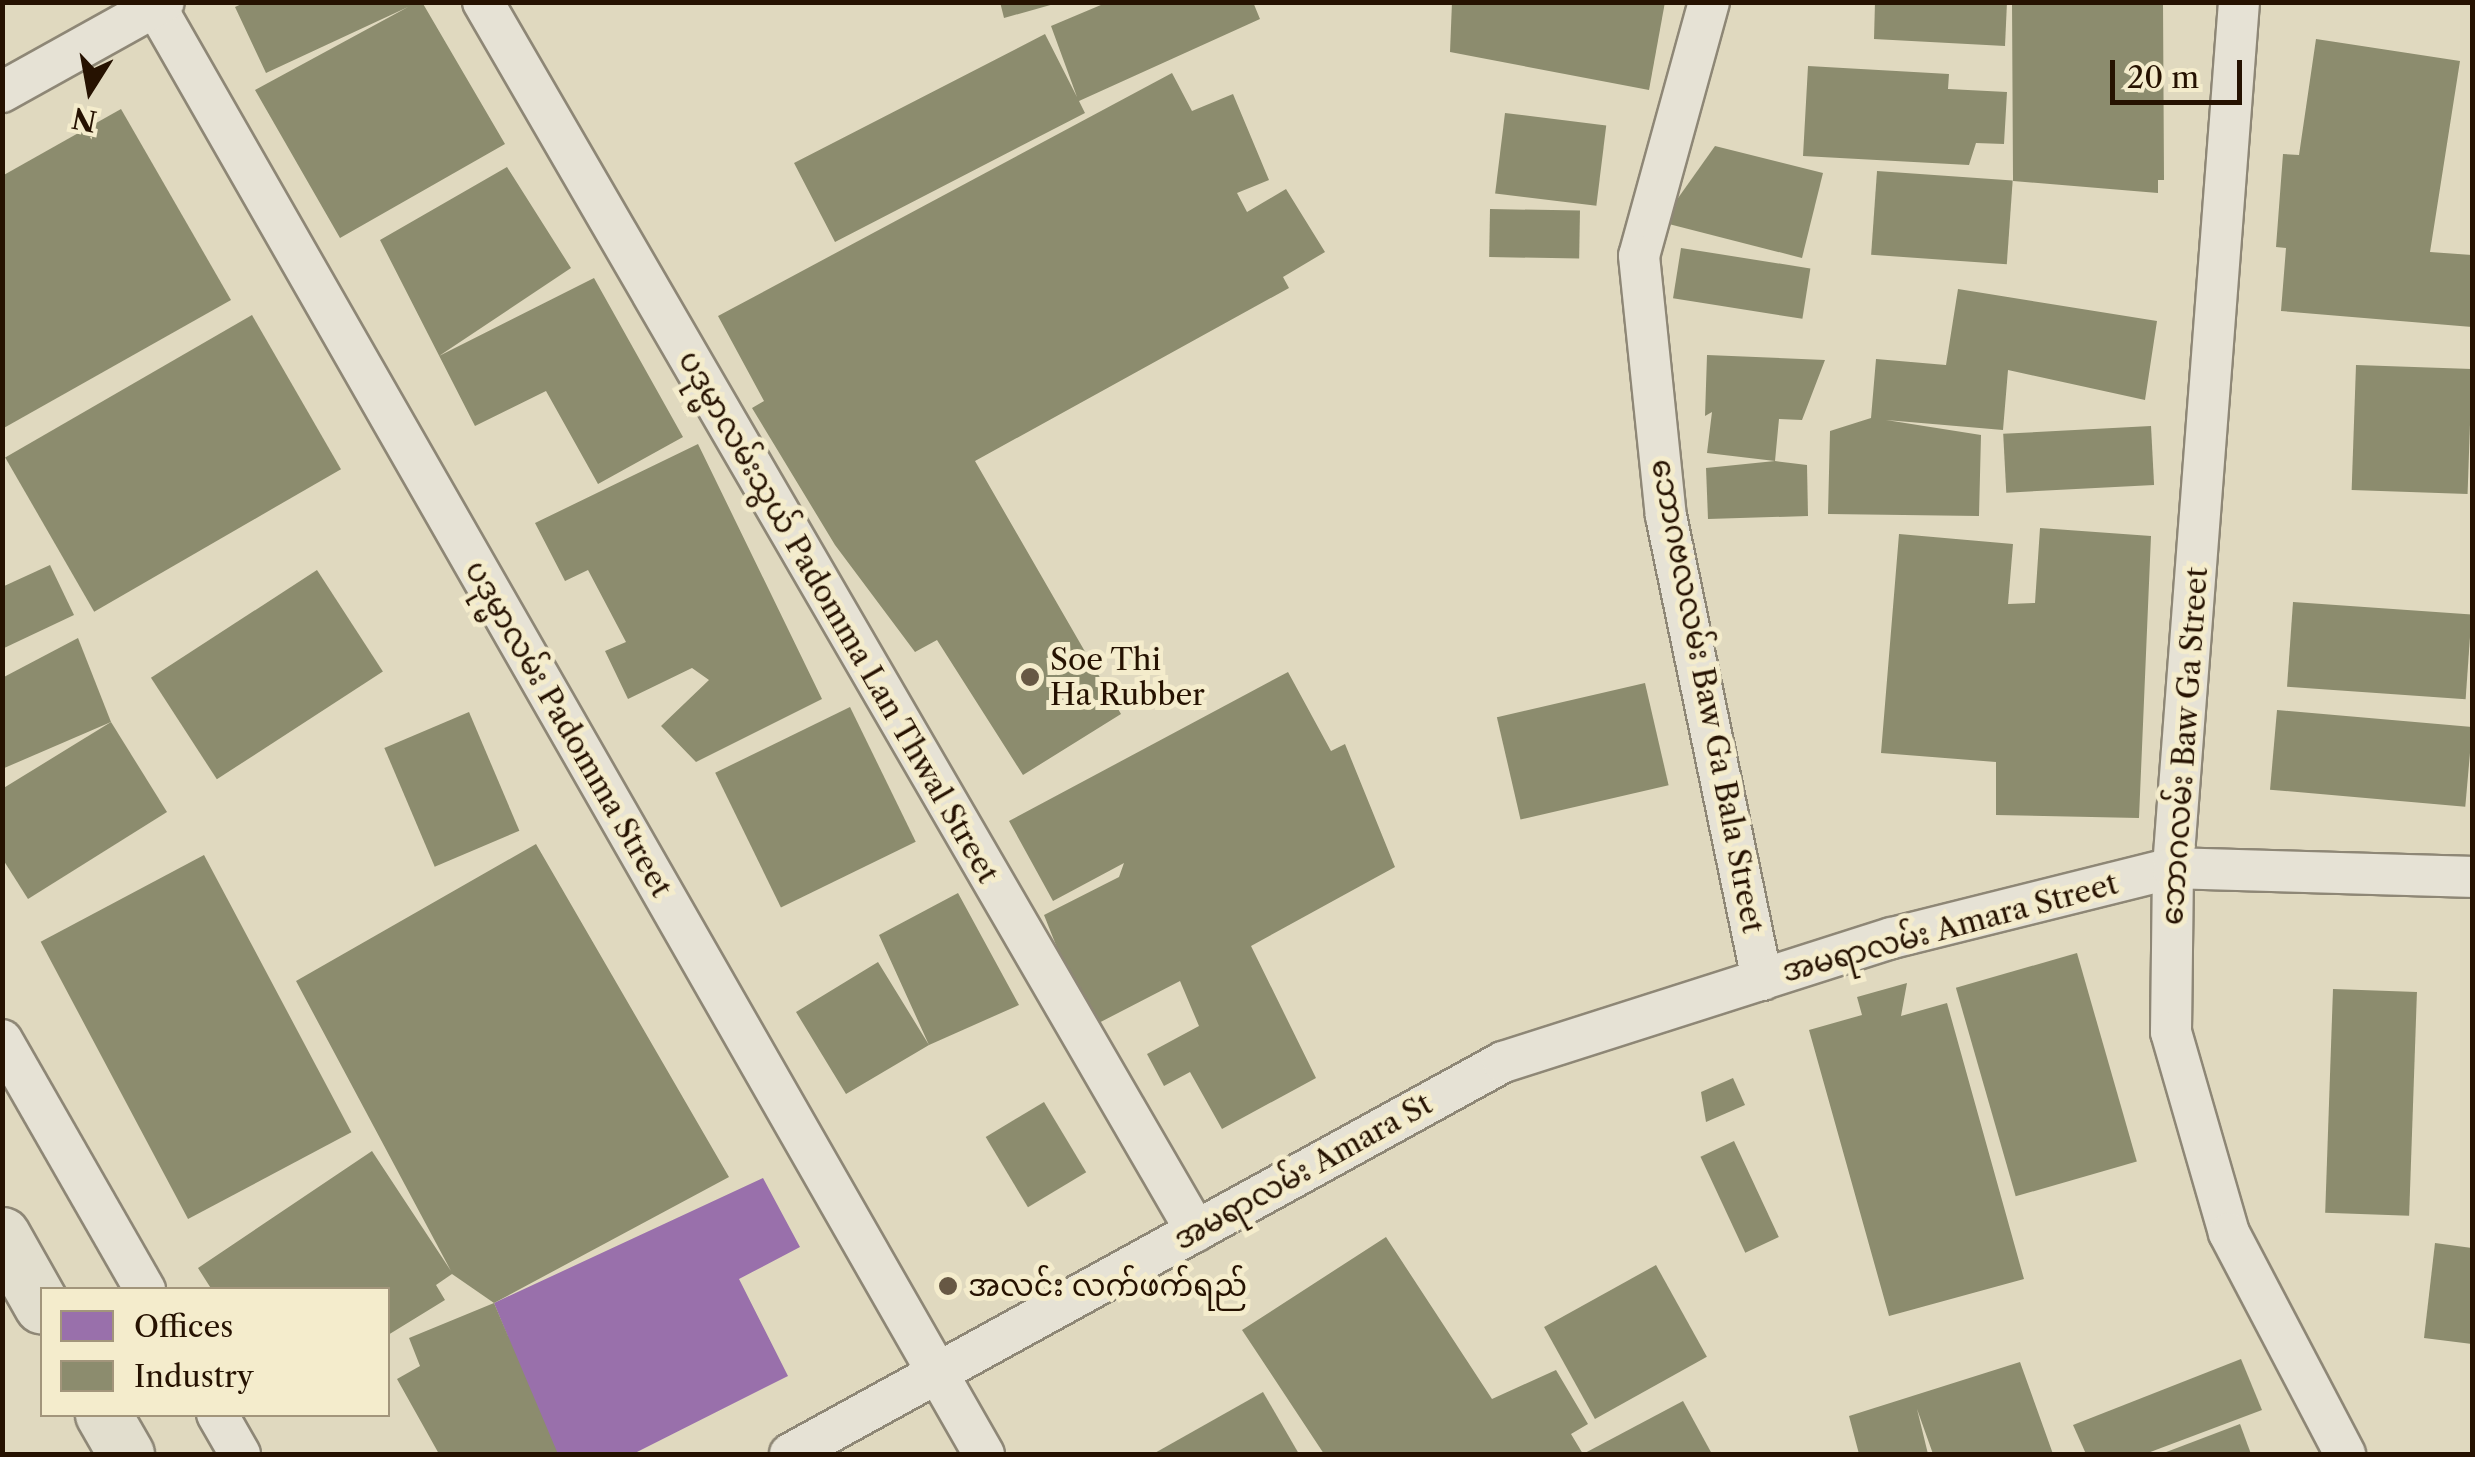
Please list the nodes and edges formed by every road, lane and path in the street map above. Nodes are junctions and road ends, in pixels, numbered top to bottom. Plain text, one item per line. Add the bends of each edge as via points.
1 (483, 2) edge
2 (1709, 2) edge
3 (2239, 2) edge
4 (158, 4) edge
5 (2, 92) edge
6 (2173, 868) junction
7 (2472, 877) edge
8 (1762, 980) junction
9 (1615, 1028) joint
10 (2, 1040) edge
11 (1196, 1230) junction
12 (2, 1235) edge
13 (143, 1287) edge
14 (40, 1302) edge
15 (936, 1372) junction
16 (105, 1417) edge
17 (219, 1417) edge
18 (126, 1454) edge
19 (240, 1454) edge
20 (790, 1454) edge
21 (984, 1454) edge
22 (2345, 1454) edge

1 - 11 street, ပဒုမ္မာလမ်းသွယ် Padomma Lan Thwal Street
2 - 8 street, ဘောဂဗလလမ်း Baw Ga Bala Street via 1639,256 1666,516
3 - 6 street, ဘောဂလမ်း Baw Ga Street
4 - 5 street
4 - 15 street, ပဒုမ္မာလမ်း Padomma Street
6 - 7 street, အမရာလမ်း Amara Street
6 - 8 street, အမရာလမ်း Amara Street via 1892,938
6 - 22 street, ဘောဂလမ်း Baw Ga Street via 2170,1032 2224,1214
8 - 9 street, အမရာလမ်း Amara Street
9 - 11 street, အမရာလမ်း Amara St via 1504,1062
10 - 13 street
11 - 15 street, အမရာလမ်း Amara St
12 - 14 main road
15 - 20 street, အမရာလမ်း Amara St
15 - 21 street, ပဒုမ္မာလမ်း Padomma Street
16 - 18 main road
17 - 19 street

